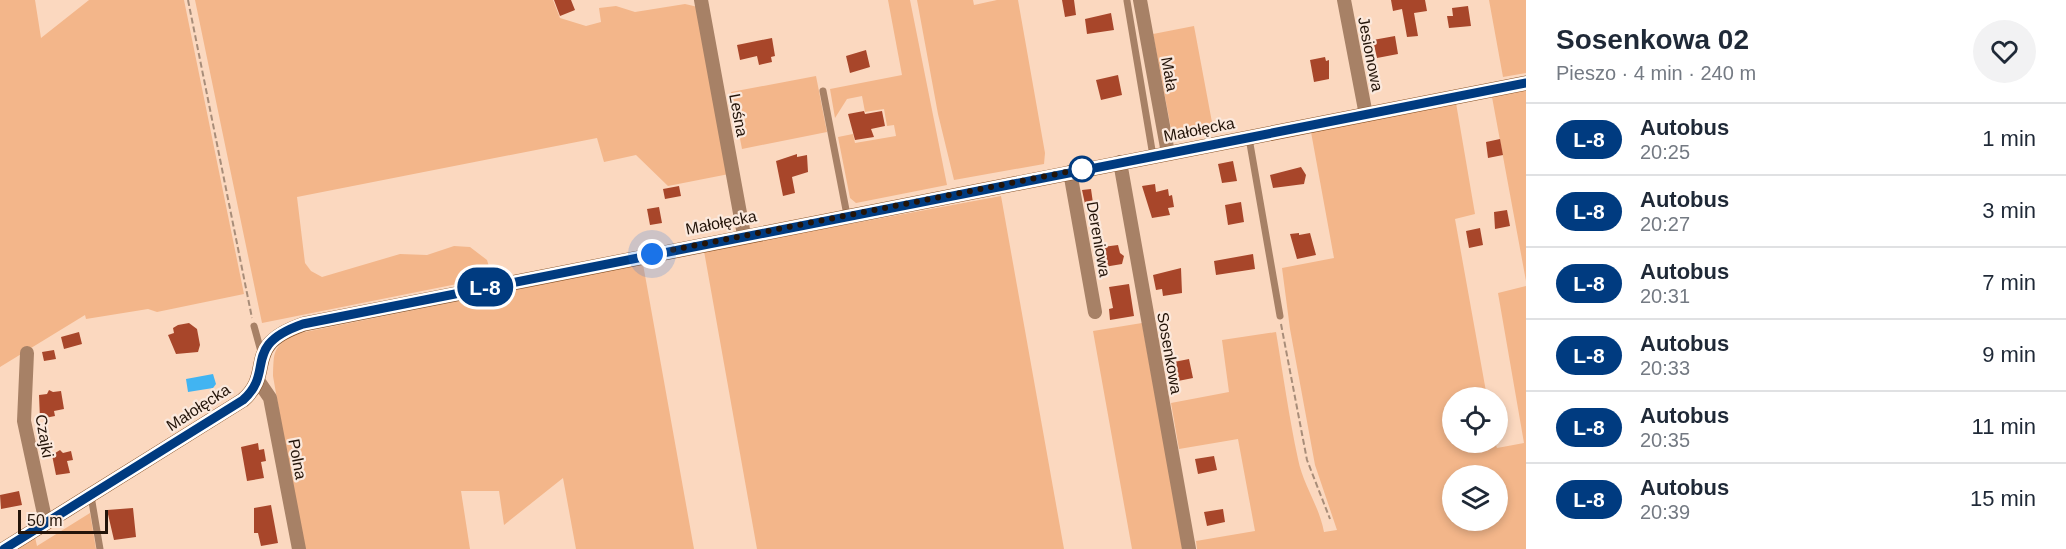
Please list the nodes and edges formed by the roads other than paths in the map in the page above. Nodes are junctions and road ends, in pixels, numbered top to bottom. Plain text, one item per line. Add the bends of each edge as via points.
1 (701, 0) edge
2 (1344, 0) edge
3 (1133, 1) edge
4 (1526, 83) edge
5 (823, 91) dead end
6 (1366, 114) junction
7 (1249, 138) junction
8 (1161, 154) junction
9 (1120, 162) junction
10 (1070, 172) junction
11 (848, 215) junction
12 (744, 235) junction
13 (1095, 312) dead end
14 (1280, 316) road end
15 (254, 326) road end
16 (27, 352) dead end
17 (262, 355) junction
18 (257, 379) junction
19 (91, 496) junction
20 (46, 523) junction
21 (4, 549) edge
22 (100, 549) edge
23 (299, 549) edge
24 (1189, 549) edge

1 - 12 street, Leśna
2 - 6 street, Jesionowa
3 - 8 street, Mała
4 - 6 street, Małołęcka
5 - 11 lane
6 - 7 street, Małołęcka
7 - 8 street, Małołęcka
7 - 14 lane
8 - 9 street, Małołęcka
9 - 10 street, Małołęcka
9 - 24 street, Sosenkowa
10 - 11 street, Małołęcka
10 - 13 street, Dereniowa
11 - 12 street, Małołęcka
12 - 17 street, Małołęcka via 303,324 275,337
15 - 17 lane
16 - 20 street, Czajki via 24,421
17 - 18 street, Małołęcka
18 - 19 street, Małołęcka via 247,397 228,411
18 - 23 street, Polna via 270,398
19 - 20 street, Małołęcka
19 - 22 lane
20 - 21 street, Małołęcka

